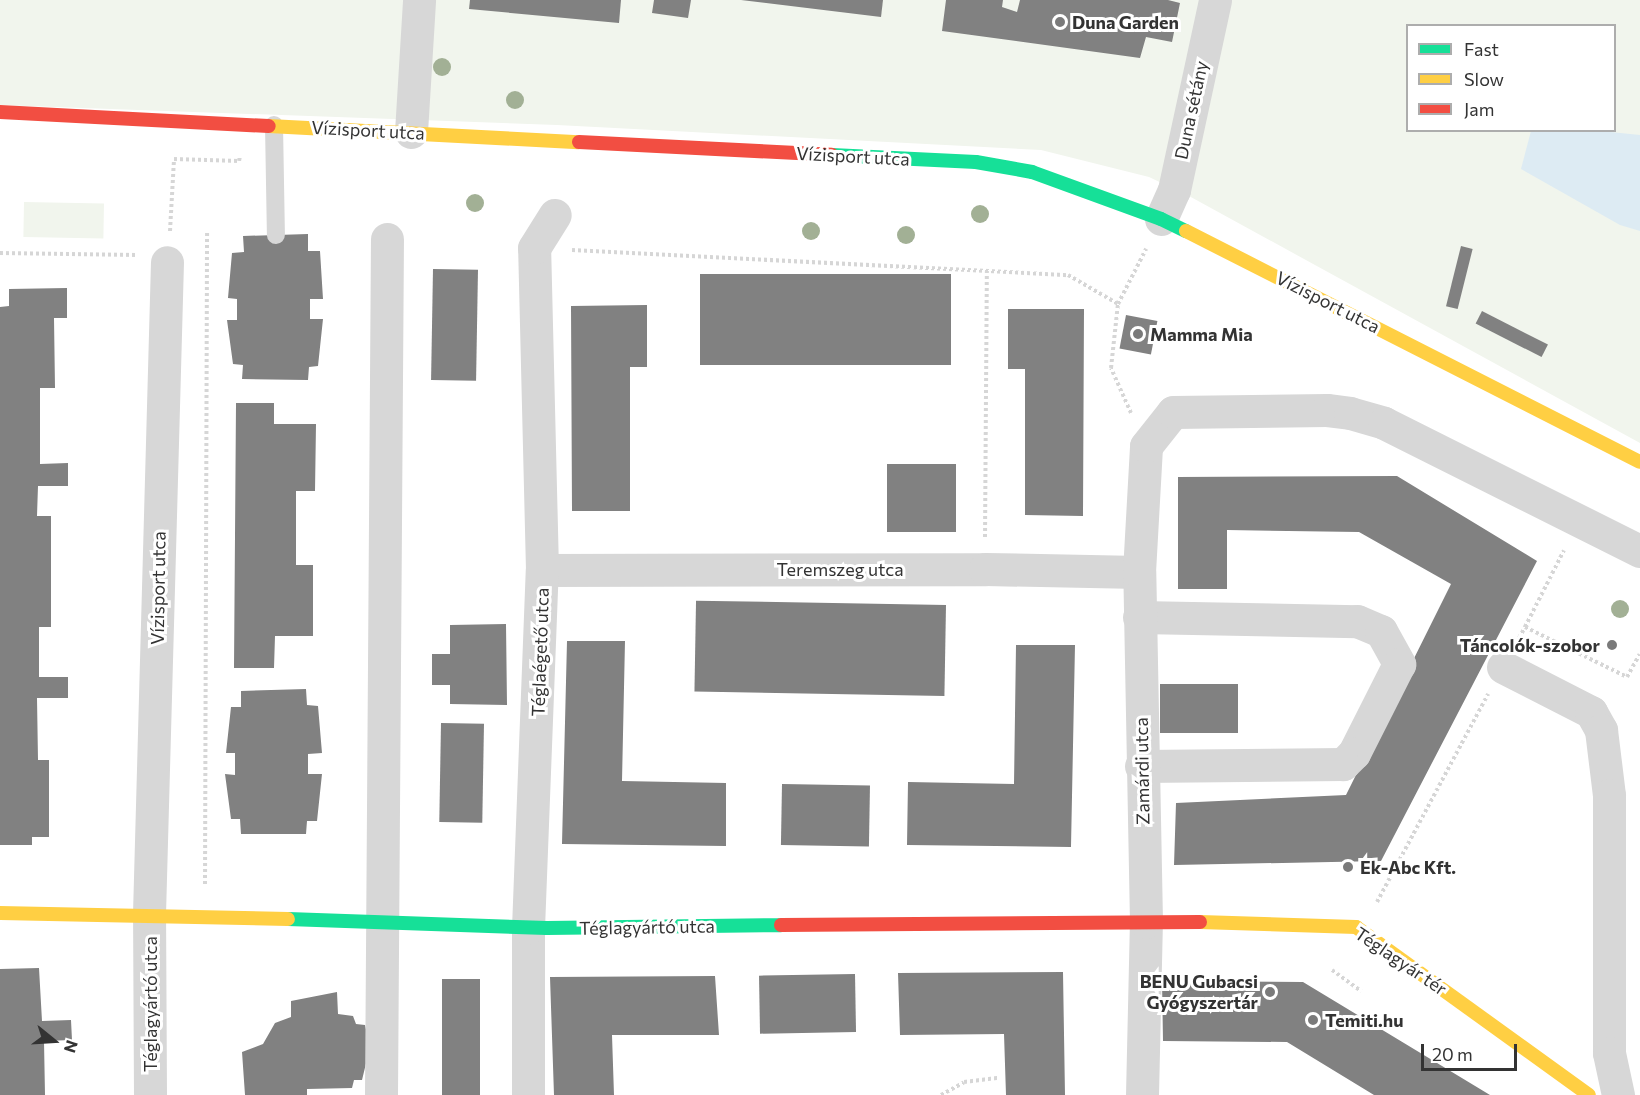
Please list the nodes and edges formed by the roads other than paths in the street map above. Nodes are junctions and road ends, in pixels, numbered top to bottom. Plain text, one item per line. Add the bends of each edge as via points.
1 (419, 0) edge
2 (1215, 0) edge
3 (0, 112) edge
4 (274, 125) junction
5 (411, 132) junction
6 (555, 215) dead end
7 (1161, 219) junction
8 (276, 235) dead end
9 (387, 239) dead end
10 (167, 262) road end
11 (1640, 462) edge
12 (1640, 551) edge
13 (542, 570) junction
14 (1139, 572) junction
15 (1139, 617) junction
16 (1503, 667) dead end
17 (1141, 766) junction
18 (0, 913) edge
19 (149, 914) junction
20 (1146, 922) junction
21 (382, 924) junction
22 (528, 928) junction
23 (150, 1095) edge
24 (381, 1095) edge
25 (528, 1095) edge
26 (1142, 1095) edge
27 (1589, 1095) edge
28 (1618, 1095) edge

1 - 5 street
2 - 7 street, Duna sétány via 1174,190
3 - 4 street, Vízisport utca
4 - 5 street, Vízisport utca
4 - 8 lane
5 - 7 street, Vízisport utca via 976,162 1032,172
6 - 13 street, Téglaégető utca via 534,248
7 - 11 street, Vízisport utca
9 - 21 street
10 - 19 street, Vízisport utca
12 - 14 street, Zamárdi utca via 1384,423 1327,410 1173,412 1146,446
13 - 14 street, Teremszeg utca
13 - 22 street, Téglaégető utca
14 - 15 street, Zamárdi utca
15 - 17 street, Zamárdi utca
15 - 17 street via 1357,621 1381,631 1399,663 1354,753 1343,764
16 - 28 street via 1591,712 1601,730 1609,795 1609,1053
17 - 20 street, Zamárdi utca
18 - 19 street, Téglagyártó utca
19 - 21 street, Téglagyártó utca
19 - 23 street, Téglagyártó utca
20 - 22 street, Téglagyártó utca
20 - 26 street, Zamárdi utca
20 - 27 street, Téglagyár tér via 1356,927
21 - 22 street, Téglagyártó utca
21 - 24 street
22 - 25 street, Téglaégető utca

